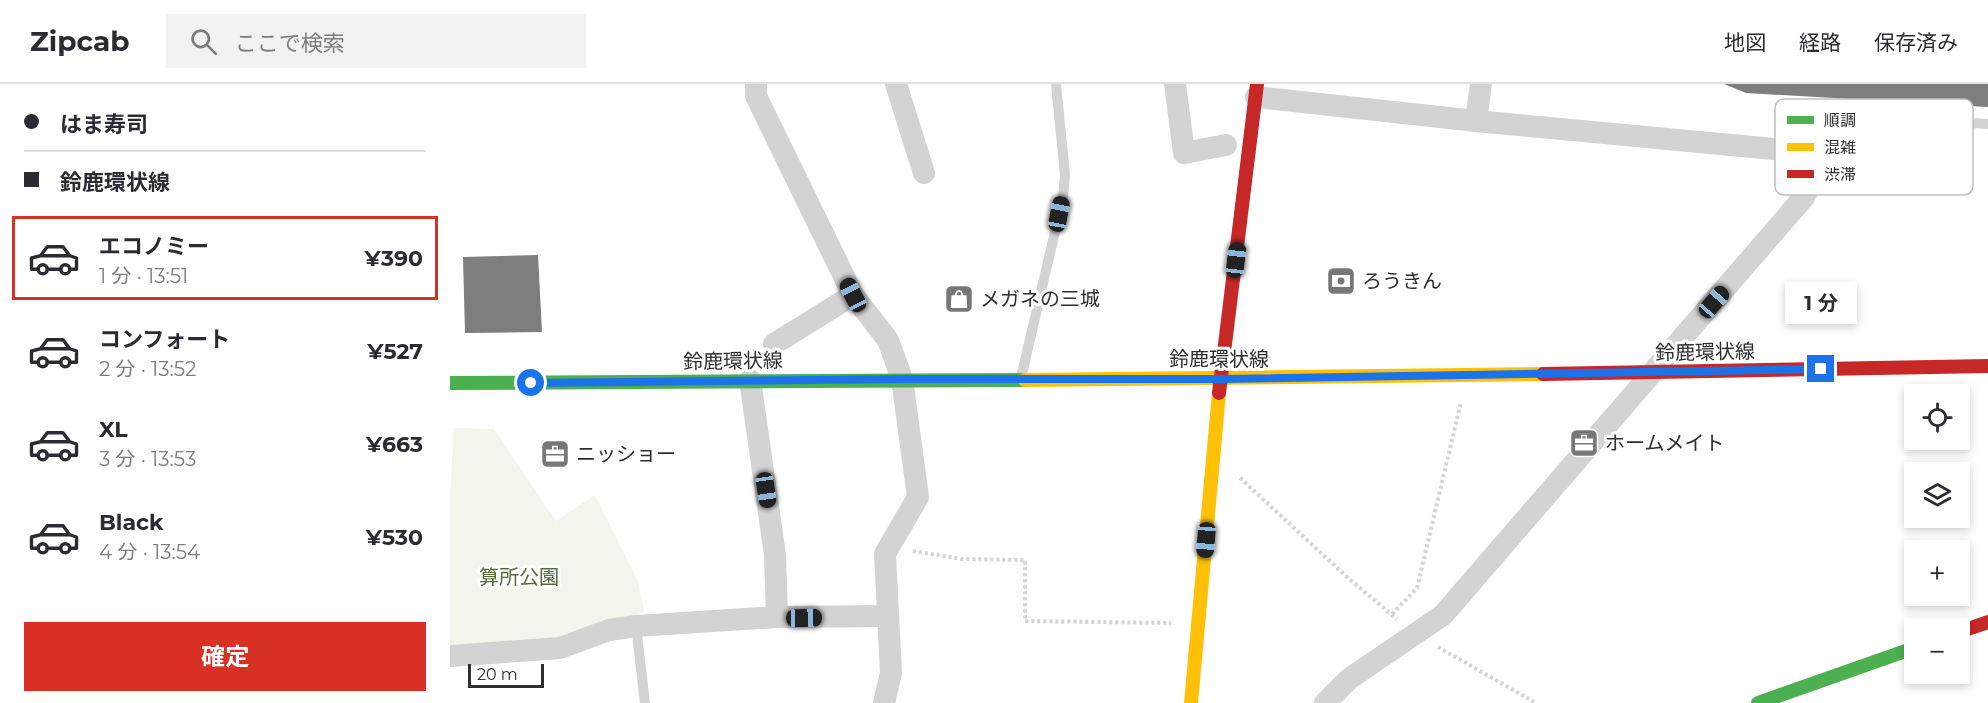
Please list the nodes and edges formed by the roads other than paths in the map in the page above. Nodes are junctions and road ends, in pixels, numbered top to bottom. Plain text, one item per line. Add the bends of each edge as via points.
1 (756, 84) edge
2 (896, 84) edge
3 (1056, 84) edge
4 (1175, 84) edge
5 (1481, 84) edge
6 (1256, 91) edge
7 (1476, 121) junction
8 (1973, 123) edge
9 (1988, 124) edge
10 (1226, 145) dead end
11 (1775, 148) edge
12 (924, 173) dead end
13 (1805, 195) edge
14 (853, 295) junction
15 (774, 344) dead end
16 (1988, 366) edge
17 (1653, 372) junction
18 (1021, 378) junction
19 (902, 379) junction
20 (1220, 379) junction
21 (750, 380) junction
22 (450, 383) edge
23 (888, 616) junction
24 (777, 617) junction
25 (1988, 622) edge
26 (636, 626) junction
27 (1970, 628) edge
28 (1904, 652) edge
29 (450, 656) edge
30 (645, 703) edge
31 (884, 703) edge
32 (1191, 703) edge
33 (1325, 703) edge
34 (1758, 703) edge

1 - 14 street via 756,96
2 - 12 street
3 - 18 lane via 1065,175 1063,198
4 - 10 street via 1184,153
5 - 7 street
6 - 7 street
6 - 20 main road
7 - 11 street
8 - 9 lane
13 - 17 street
14 - 15 street
14 - 19 street via 888,340
16 - 17 main road, 鈴鹿環状線
17 - 20 main road, 鈴鹿環状線
17 - 33 street via 1443,615 1349,679
18 - 19 main road, 鈴鹿環状線
18 - 20 main road, 鈴鹿環状線
19 - 21 main road, 鈴鹿環状線
19 - 23 street via 918,497 885,554
20 - 32 main road
21 - 22 main road, 鈴鹿環状線
21 - 24 street via 775,555
23 - 24 street
23 - 31 street via 891,673
24 - 26 street
25 - 27 main road
26 - 29 street via 609,630 560,648
26 - 30 lane
28 - 34 main road

